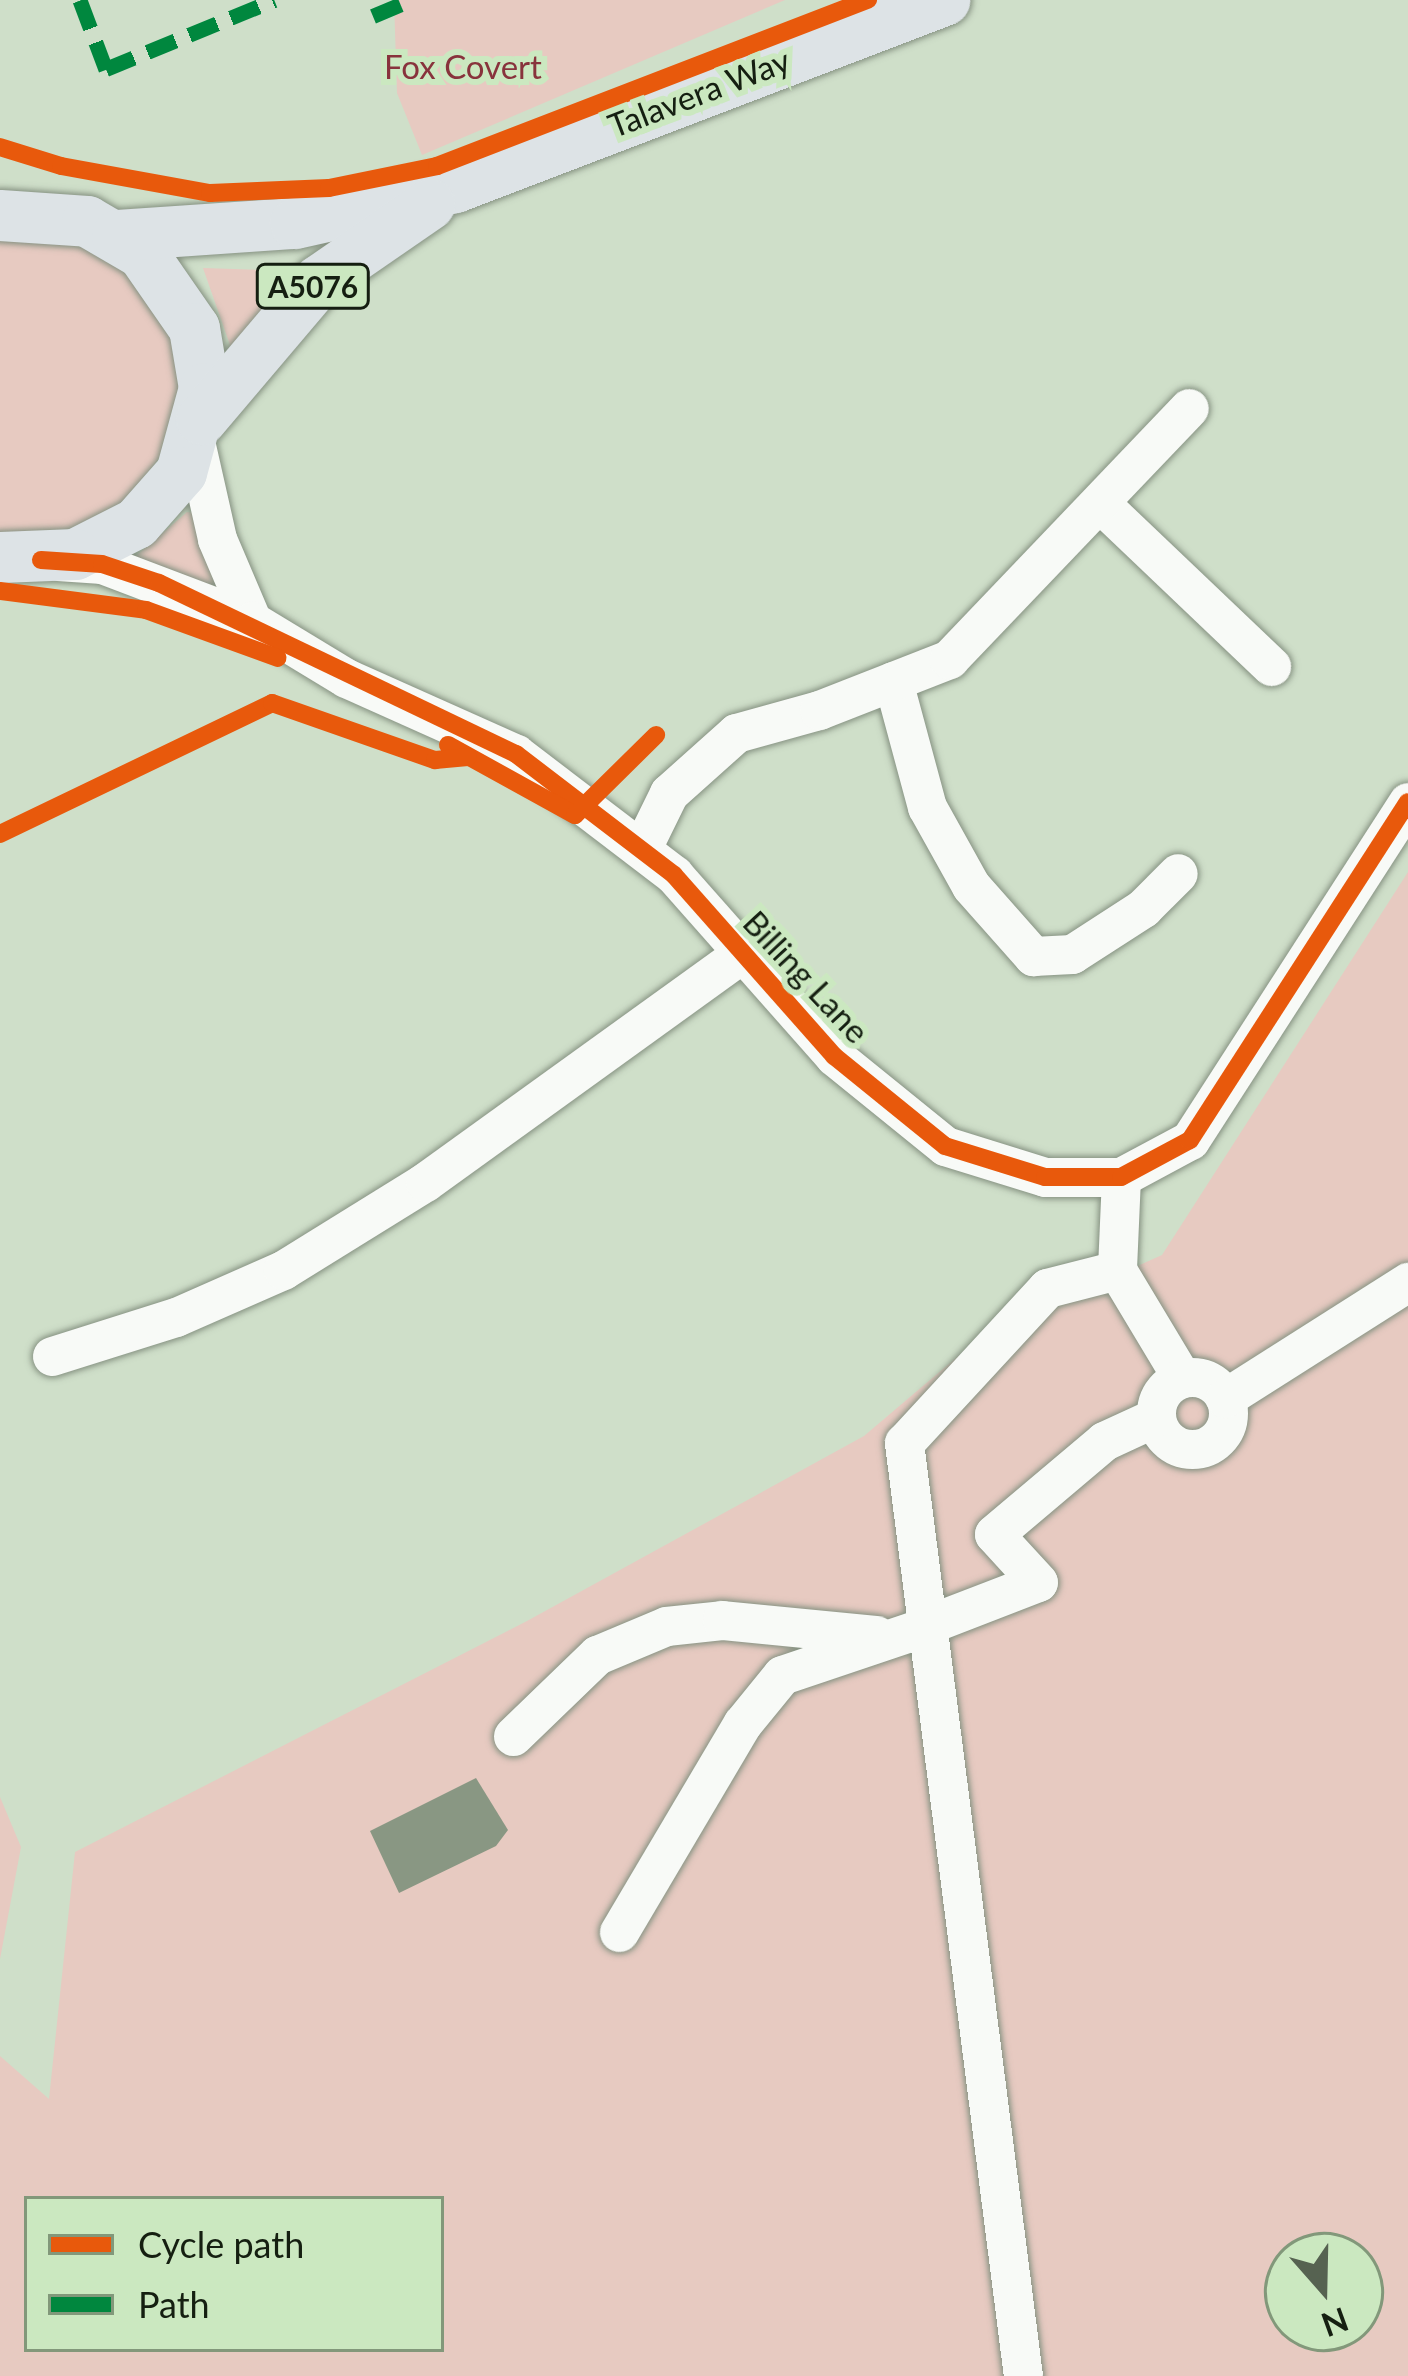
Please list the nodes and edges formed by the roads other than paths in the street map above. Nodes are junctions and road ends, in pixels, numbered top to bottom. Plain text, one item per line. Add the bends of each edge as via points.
1 (944, 0) edge
2 (455, 187) junction
3 (0, 215) edge
4 (117, 235) junction
5 (1190, 408) dead end
6 (198, 430) junction
7 (1101, 504) junction
8 (21, 558) edge
9 (252, 621) junction
10 (1271, 666) dead end
11 (893, 681) junction
12 (1408, 802) edge
13 (642, 848) junction
14 (1178, 874) dead end
15 (742, 953) junction
16 (1121, 1177) junction
17 (1117, 1270) junction
18 (1408, 1282) edge
19 (52, 1356) dead end
20 (1182, 1378) junction
21 (1225, 1398) junction
22 (1156, 1417) junction
23 (916, 1630) junction
24 (513, 1736) dead end
25 (619, 1932) dead end
26 (1023, 2376) edge

1 - 2 main road, Talavera Way / A5076
2 - 4 main road, Talavera Way / A5076 via 295,224
2 - 6 main road, Talavera Way / A5076 via 319,280
3 - 4 main road via 54,213
4 - 6 main road via 164,275 188,314 202,358
5 - 7 street
6 - 8 main road, Talavera Way via 171,486 136,523 75,554
6 - 9 street via 217,539
7 - 10 street
7 - 11 street via 949,659
8 - 9 street, Billing Lane via 102,564
9 - 13 street, Billing Lane via 346,678 516,754
11 - 13 street via 736,733 669,793
11 - 14 street via 927,807 971,886 1033,956 1072,954 1143,908
12 - 16 street, Billing Lane via 1190,1140
13 - 15 street, Billing Lane
15 - 16 street, Billing Lane via 834,1056 945,1146 1045,1177
15 - 19 street via 425,1182 283,1270 176,1317
16 - 17 street
17 - 20 street
17 - 26 street via 1047,1288 904,1443
18 - 21 street
20 - 21 street via 1207,1380
20 - 22 street via 1162,1393
21 - 22 street via 1227,1422 1202,1448 1167,1439
22 - 23 street via 1104,1441 994,1534 1038,1582
23 - 24 street via 722,1620 666,1627 597,1654
23 - 25 street via 782,1675 742,1724

